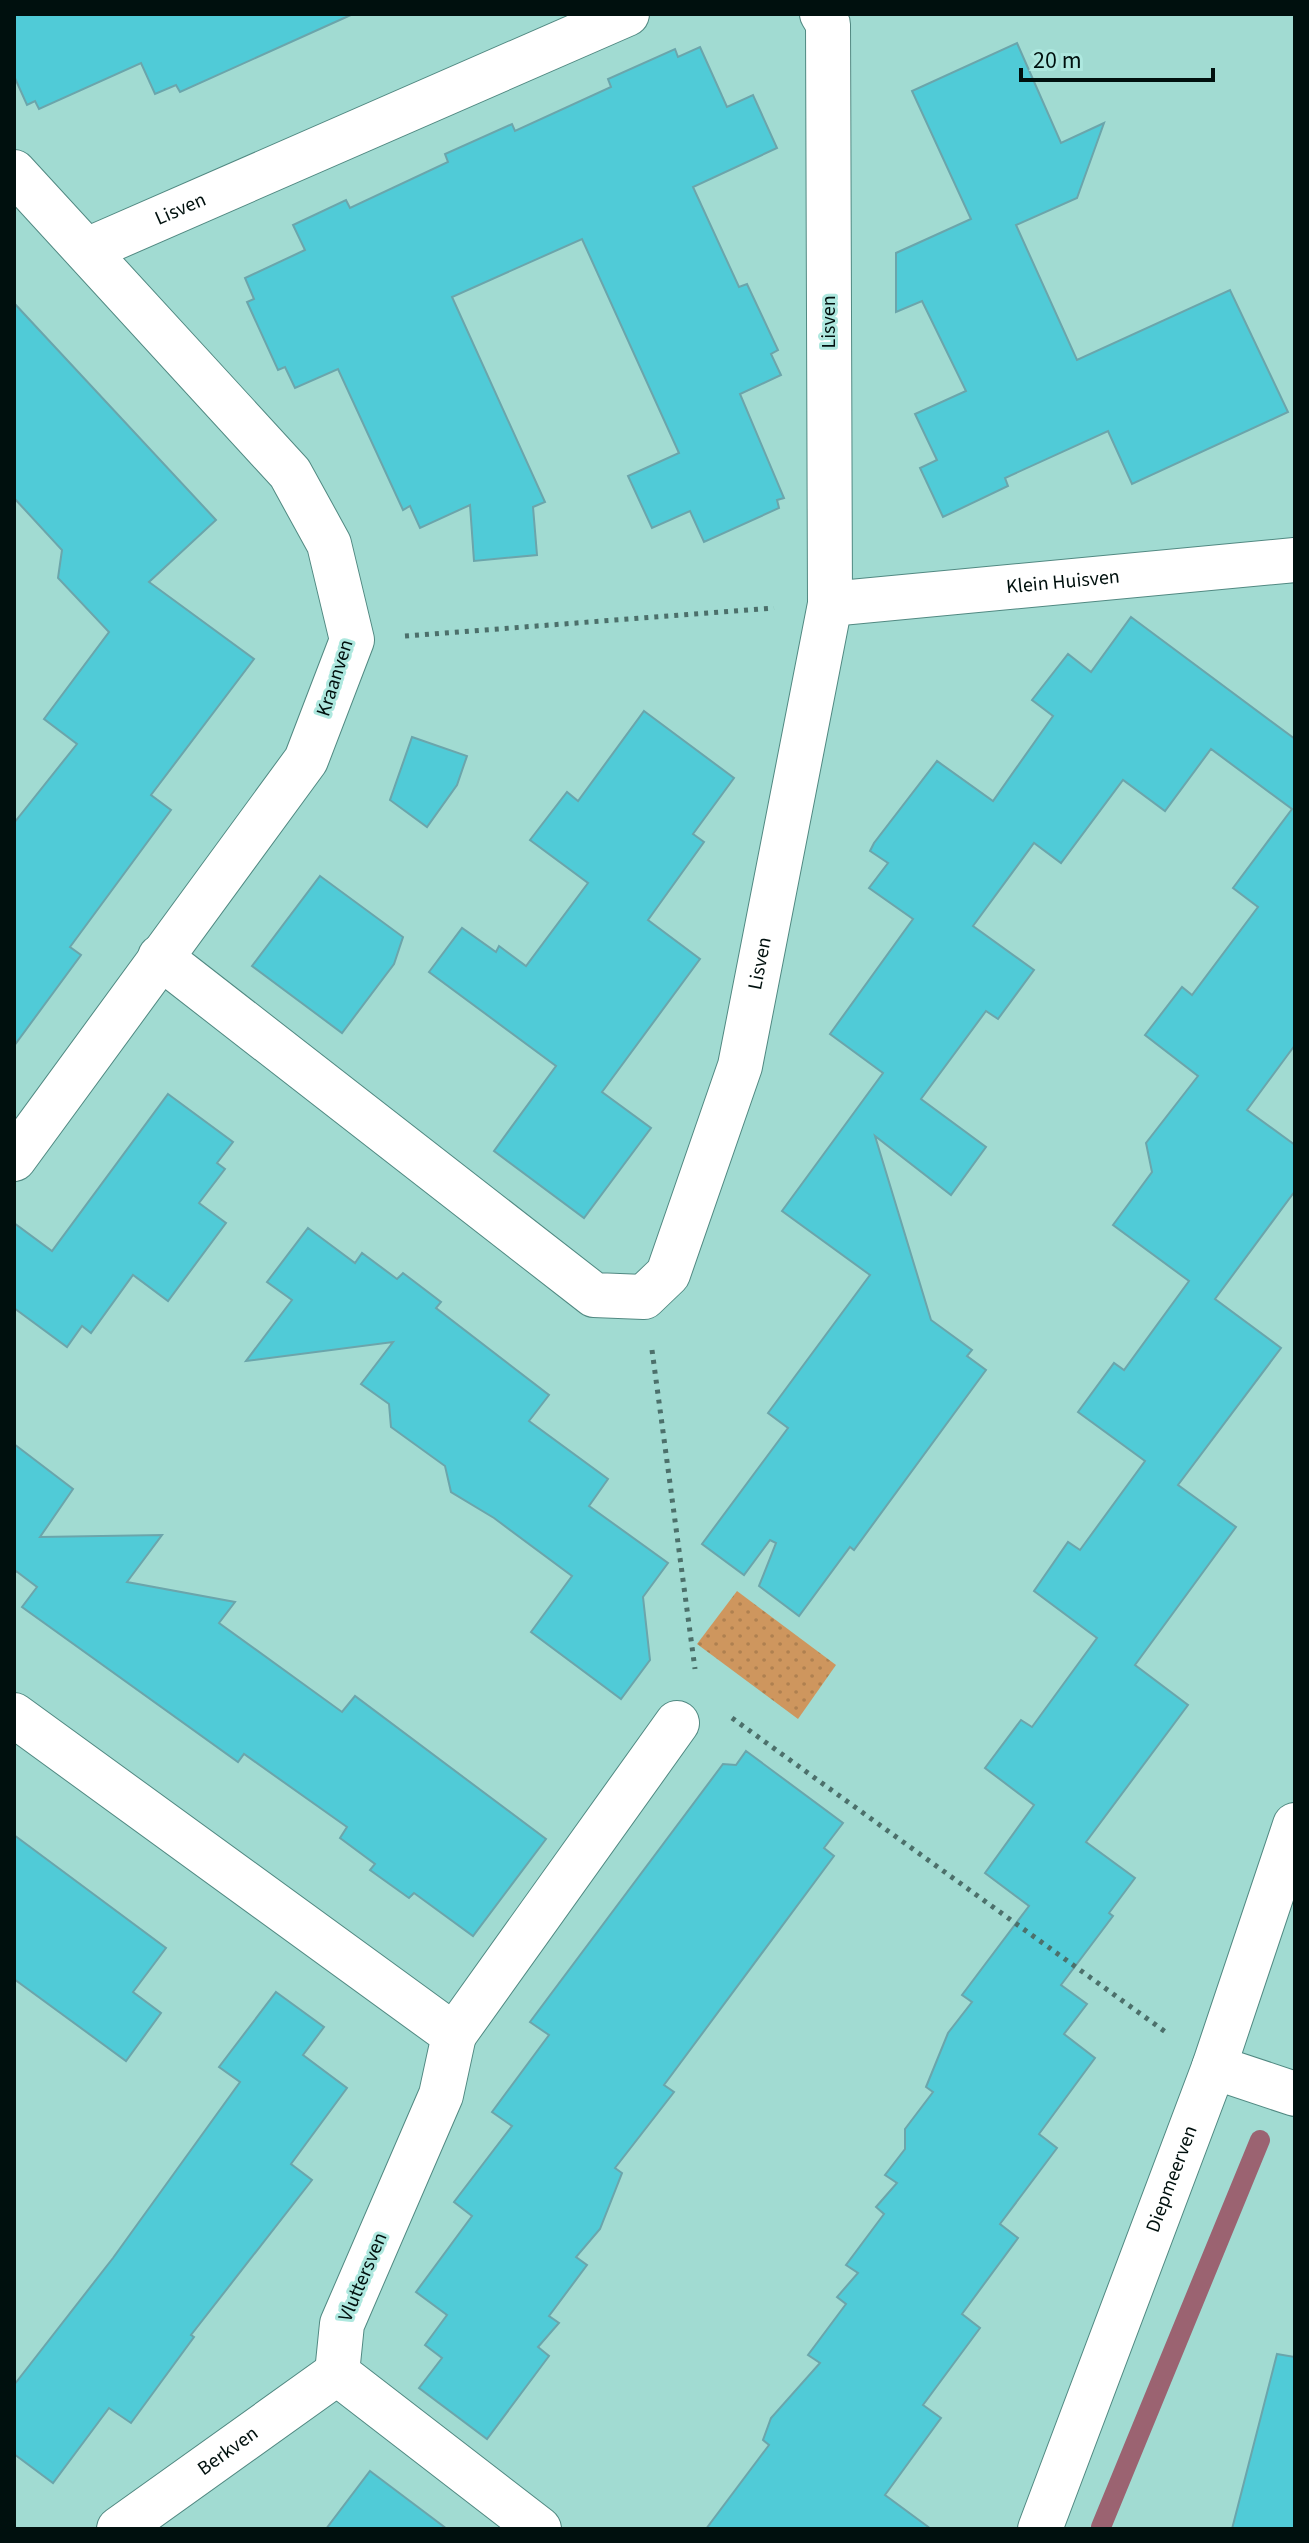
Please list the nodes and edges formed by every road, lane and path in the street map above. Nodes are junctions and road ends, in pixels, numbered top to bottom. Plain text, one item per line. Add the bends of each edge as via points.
1 (627, 14) edge
2 (822, 14) edge
3 (14, 172) edge
4 (87, 250) junction
5 (1295, 560) edge
6 (830, 604) junction
7 (352, 640) junction
8 (160, 957) junction
9 (14, 1159) edge
10 (644, 1297) junction
11 (688, 1708) junction
12 (14, 1715) edge
13 (1295, 1825) edge
14 (454, 2035) junction
15 (1214, 2067) junction
16 (1295, 2094) edge
17 (337, 2373) junction
18 (119, 2529) edge
19 (539, 2529) edge
20 (1040, 2529) edge

1 - 4 street, Lisven
2 - 6 street, Lisven via 828,24
3 - 4 street, Kraanven
4 - 7 street, Kraanven via 290,473 329,544
5 - 6 street, Klein Huisven
6 - 7 path
6 - 10 street, Lisven via 740,1066 668,1274
7 - 8 street, Kraanven via 306,760
8 - 9 street, Kraanven
8 - 10 street via 594,1295
10 - 11 path
11 - 14 street, Vluttersven
11 - 15 path
12 - 14 street
13 - 15 street, Diepmeerven
14 - 17 street, Vluttersven via 441,2095 342,2324
15 - 16 street
15 - 20 street, Diepmeerven
17 - 18 street, Berkven
17 - 19 street

